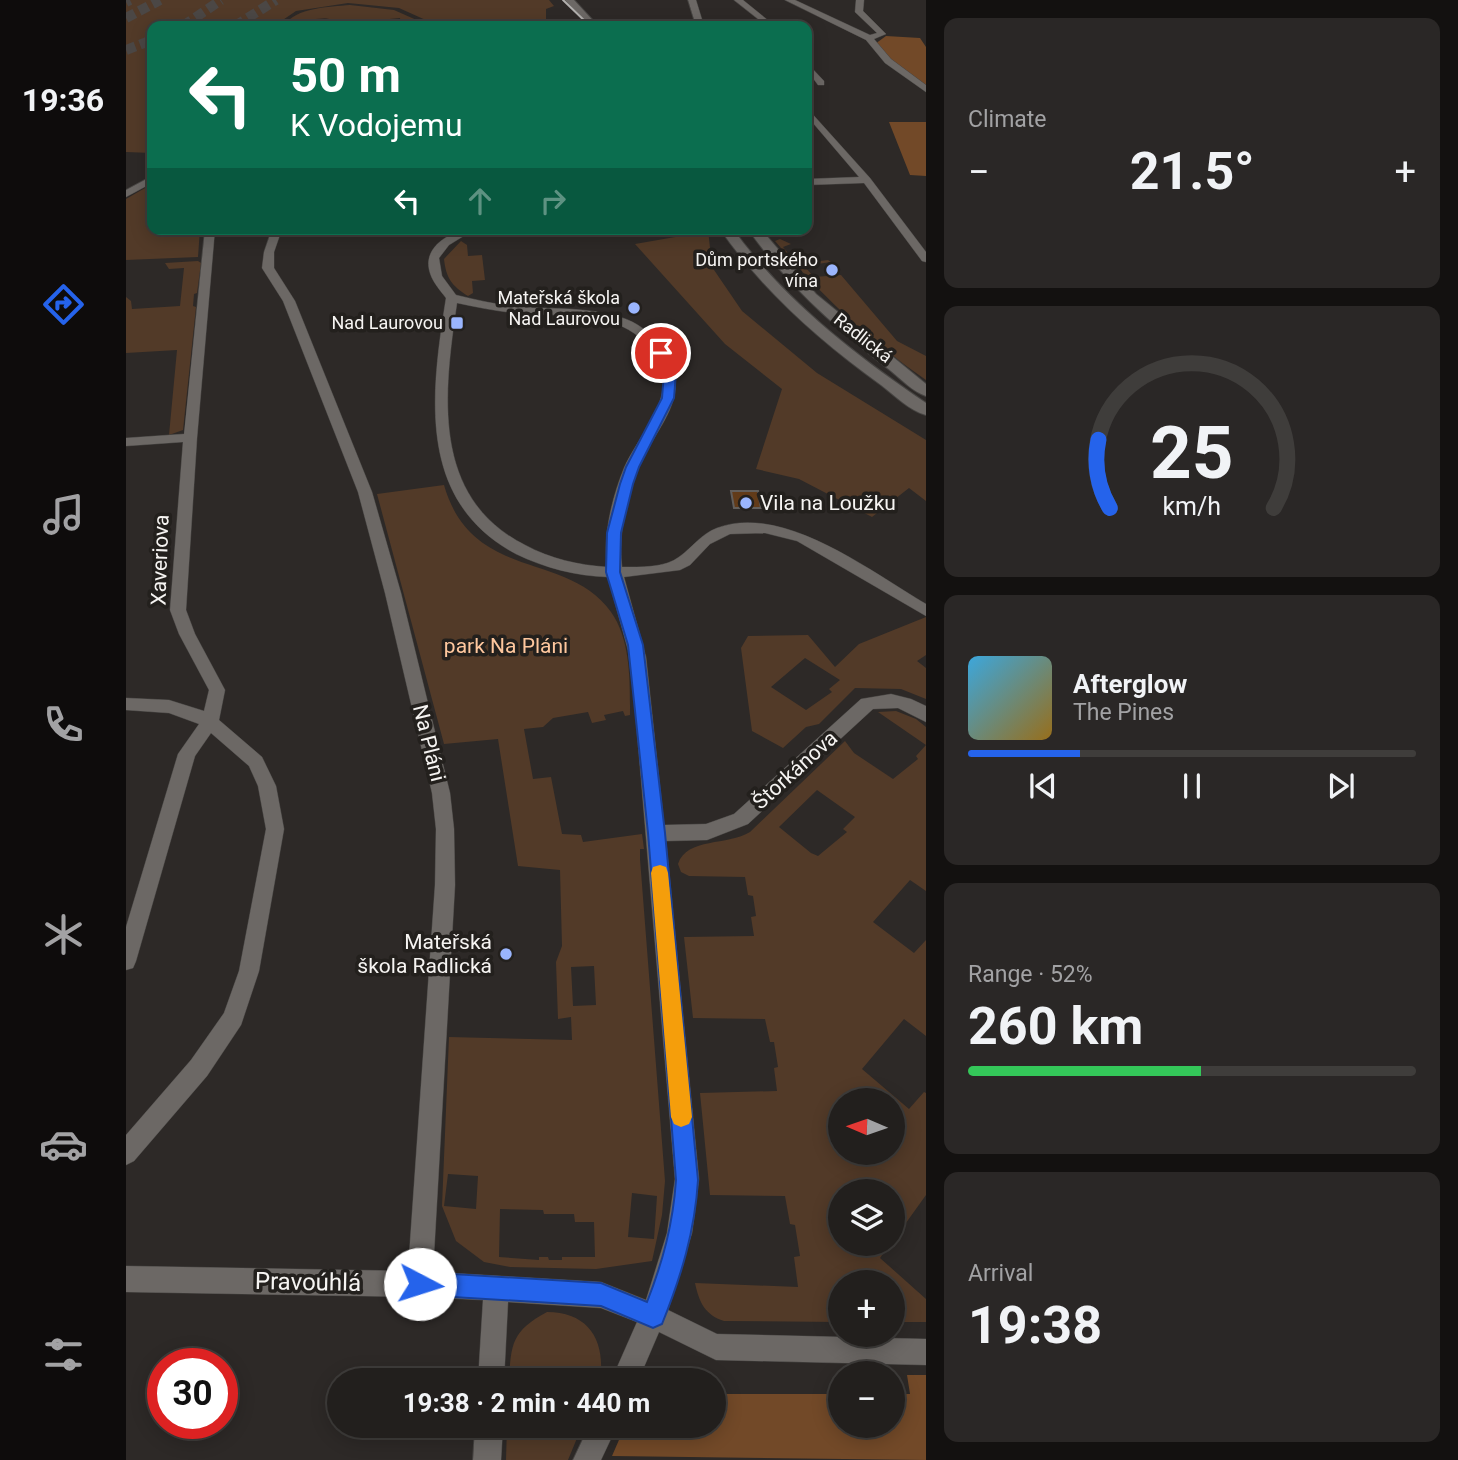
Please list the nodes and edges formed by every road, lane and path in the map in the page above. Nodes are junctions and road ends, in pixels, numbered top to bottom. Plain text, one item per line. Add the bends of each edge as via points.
1 (556, 0) edge
2 (569, 0) edge
3 (692, 0) edge
4 (738, 0) edge
5 (789, 0) edge
6 (860, 0) edge
7 (576, 21) edge
8 (589, 21) edge
9 (698, 21) edge
10 (765, 21) edge
11 (869, 38) junction
12 (812, 71) edge
13 (821, 83) dead end
14 (926, 89) edge
15 (812, 117) edge
16 (867, 180) junction
17 (147, 182) edge
18 (812, 182) edge
19 (126, 194) edge
20 (209, 235) edge
21 (275, 235) edge
22 (458, 235) edge
23 (731, 235) edge
24 (759, 235) edge
25 (926, 259) edge
26 (452, 298) junction
27 (926, 391) edge
28 (926, 410) edge
29 (190, 438) junction
30 (126, 442) edge
31 (613, 572) junction
32 (926, 611) edge
33 (126, 704) edge
34 (926, 715) edge
35 (210, 722) junction
36 (656, 833) junction
37 (126, 961) edge
38 (126, 1153) edge
39 (126, 1279) edge
40 (420, 1284) junction
41 (496, 1290) junction
42 (653, 1316) junction
43 (926, 1352) edge
44 (492, 1368) edge
45 (630, 1368) edge
46 (488, 1438) edge
47 (597, 1438) edge
48 (487, 1460) edge
49 (587, 1460) edge

1 - 7 main road
2 - 8 main road
3 - 9 street
4 - 10 street
5 - 11 street
6 - 11 street via 859,12 882,34
11 - 14 street via 888,61
12 - 13 street
15 - 16 street
16 - 18 street
16 - 25 street
17 - 19 street
20 - 29 street, Xaveriova
21 - 40 street, Na Pláni via 268,268 289,301 365,492 441,793 445,885
22 - 26 street via 445,242 433,262 437,280
23 - 28 main road, Radlická via 810,320
24 - 27 main road, Radlická via 800,287 835,321
26 - 31 street via 441,397 455,489 485,529 520,552 568,567
26 - 31 street via 517,310 603,316 638,331 661,353 671,384 668,398 632,467 614,533
29 - 30 street
29 - 35 street, Xaveriova via 178,610 217,690
31 - 32 street via 671,568 686,562 707,539 722,531 762,528 802,538
31 - 36 street via 635,645
33 - 35 street via 189,709
34 - 36 street, Štorkánova via 894,700 867,704 741,819 707,832
35 - 37 street via 187,754
35 - 38 street via 256,762 267,786 275,829 249,971 233,1018 200,1068
36 - 42 street via 687,1180 677,1254
39 - 40 street, Pravoúhlá
40 - 41 street, Pravoúhlá
41 - 42 street, Pravoúhlá via 601,1295
41 - 44 street
42 - 43 street via 716,1347
42 - 45 street
46 - 48 street
47 - 49 street

